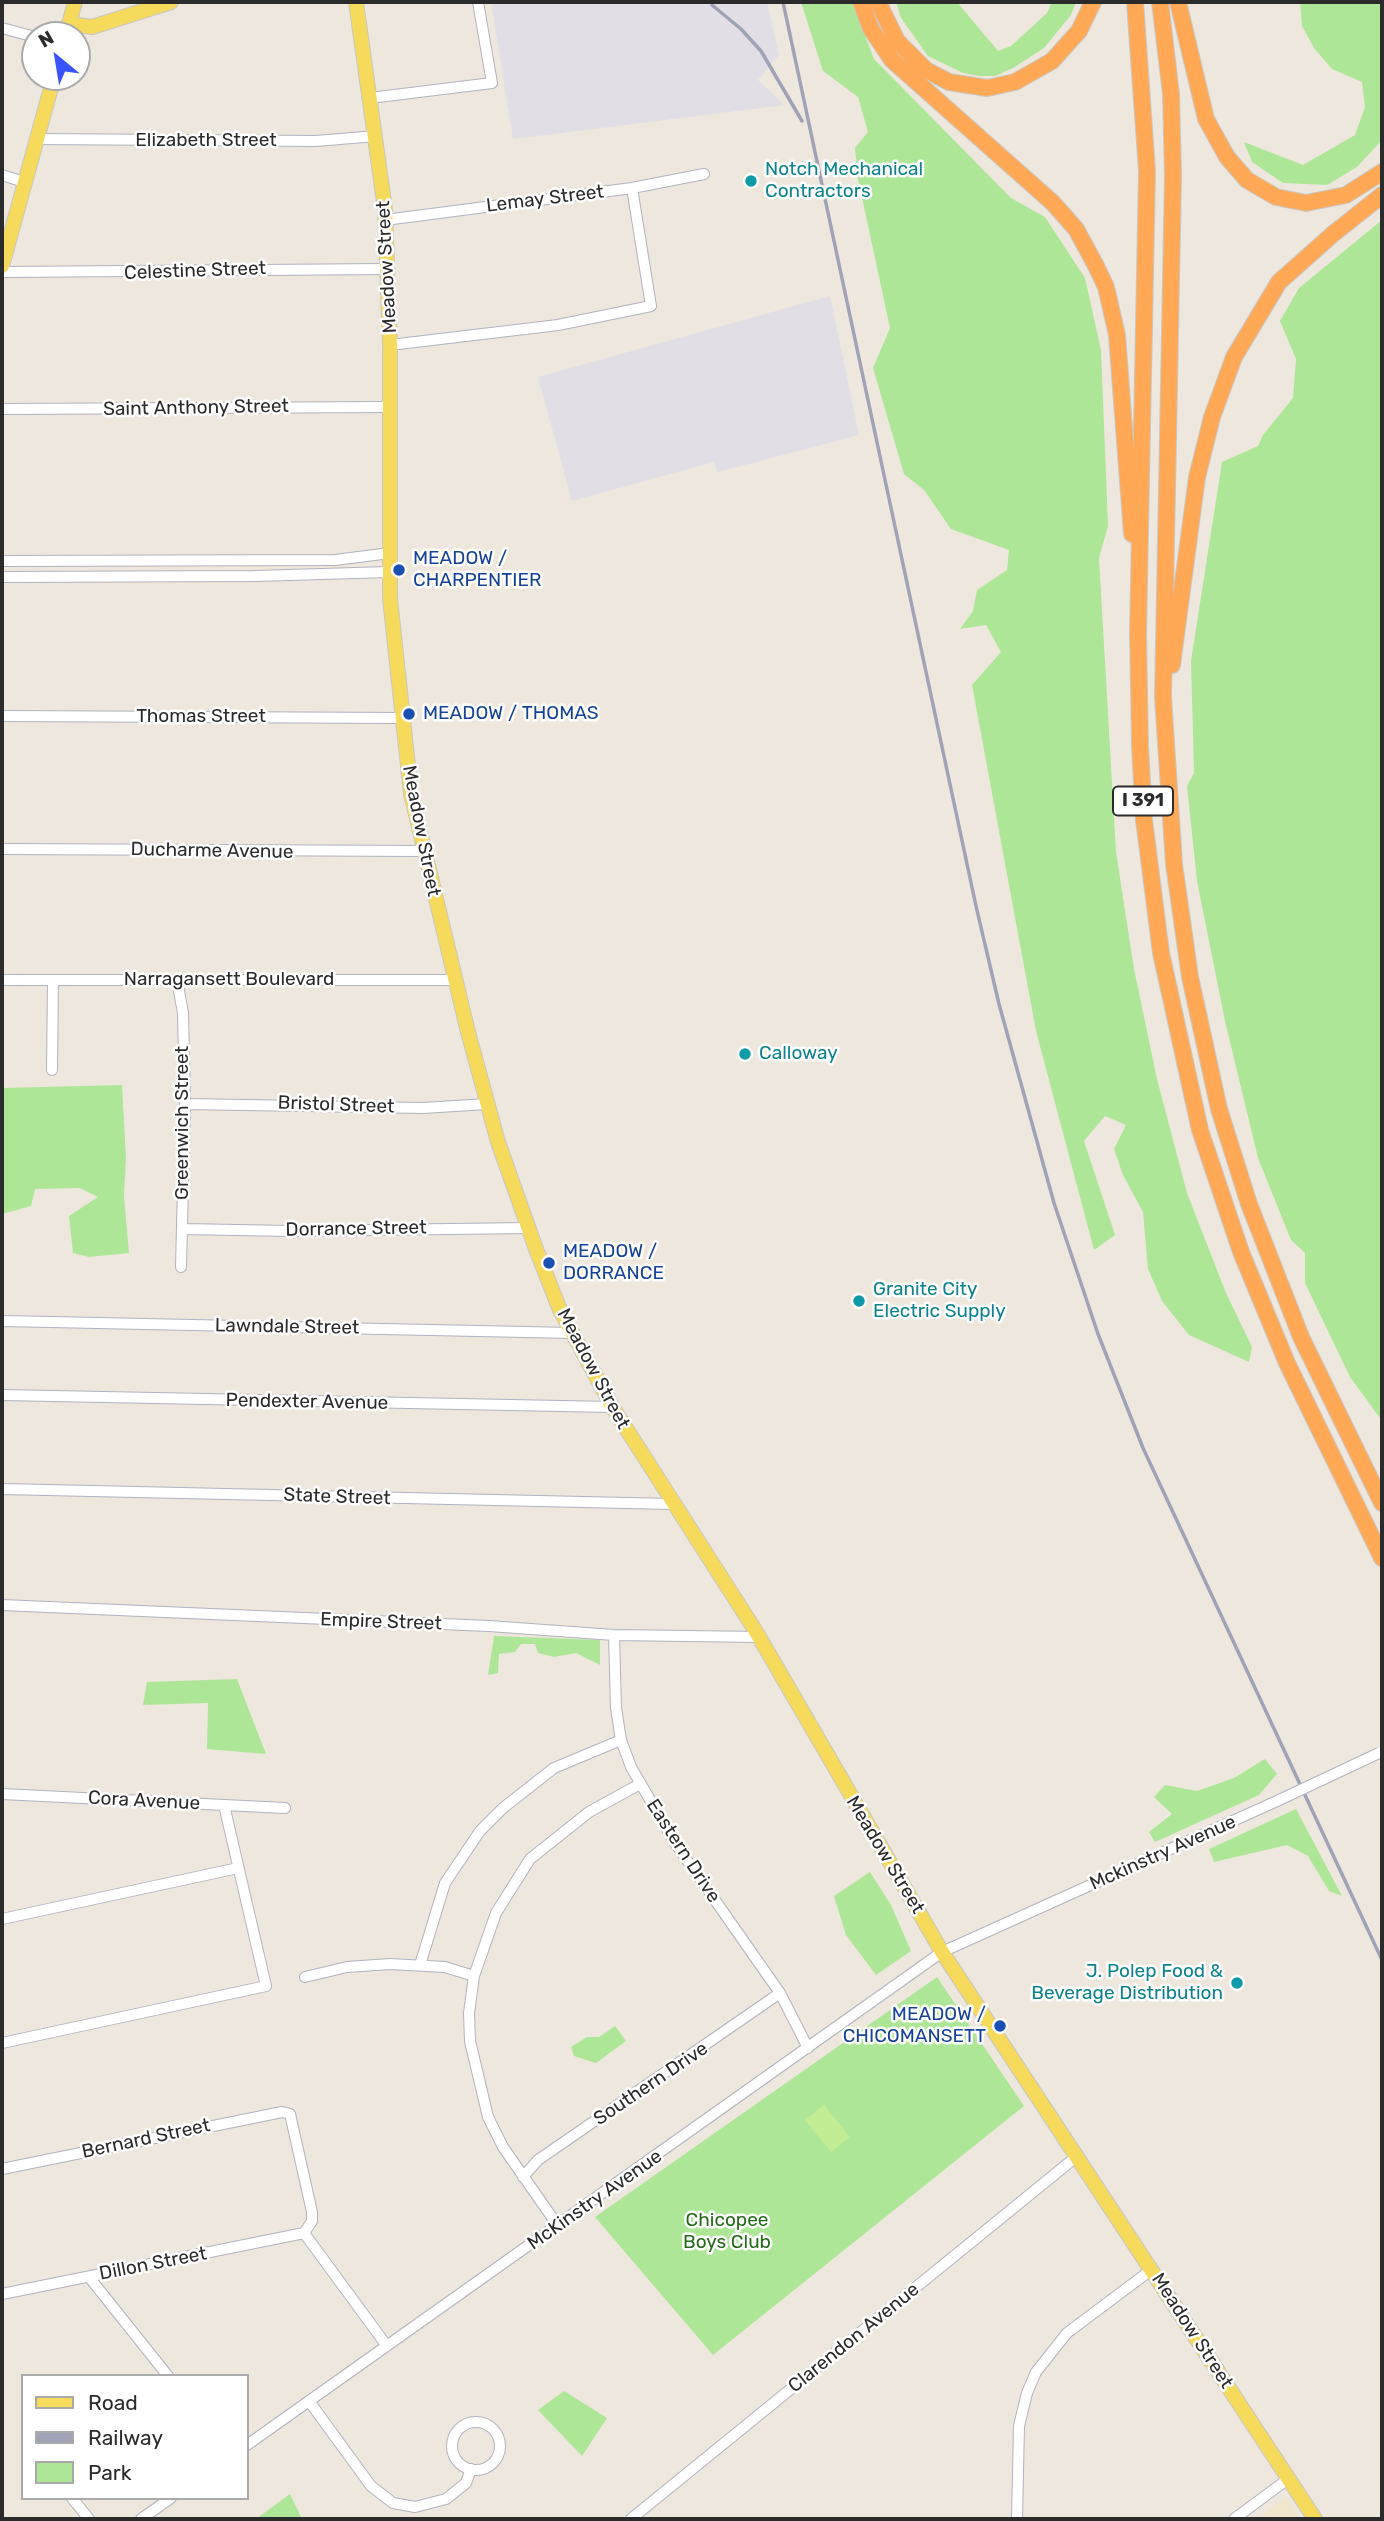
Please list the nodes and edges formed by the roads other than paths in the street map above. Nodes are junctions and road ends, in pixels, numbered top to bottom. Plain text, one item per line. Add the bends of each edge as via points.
1 (75, 2) edge
2 (171, 2) edge
3 (356, 2) edge
4 (478, 2) edge
5 (861, 2) edge
6 (878, 2) edge
7 (1093, 2) edge
8 (1135, 2) edge
9 (1160, 2) edge
10 (1178, 2) edge
11 (69, 21) edge
12 (91, 27) edge
13 (2, 28) edge
14 (21, 33) edge
15 (50, 91) edge
16 (370, 98) junction
17 (376, 136) junction
18 (36, 139) junction
19 (1382, 172) edge
20 (704, 174) dead end
21 (2, 175) edge
22 (24, 182) junction
23 (632, 188) junction
24 (1382, 195) edge
25 (386, 220) junction
26 (2, 266) edge
27 (387, 269) junction
28 (2, 272) edge
29 (390, 345) junction
30 (390, 407) junction
31 (2, 409) edge
32 (390, 553) junction
33 (2, 561) edge
34 (153, 561) junction
35 (255, 561) junction
36 (44, 562) junction
37 (389, 572) junction
38 (255, 576) junction
39 (2, 577) edge
40 (43, 577) junction
41 (153, 577) junction
42 (1138, 632) junction
43 (2, 716) edge
44 (401, 718) junction
45 (1164, 727) junction
46 (2, 849) edge
47 (422, 850) junction
48 (2, 980) edge
49 (53, 980) junction
50 (177, 980) junction
51 (456, 980) junction
52 (52, 1070) dead end
53 (185, 1104) junction
54 (488, 1104) junction
55 (529, 1227) junction
56 (183, 1229) junction
57 (181, 1267) dead end
58 (2, 1321) edge
59 (573, 1333) junction
60 (2, 1395) edge
61 (612, 1407) junction
62 (2, 1489) edge
63 (1382, 1503) edge
64 (673, 1504) junction
65 (1382, 1558) edge
66 (2, 1605) edge
67 (614, 1635) junction
68 (760, 1637) junction
69 (621, 1740) junction
70 (1381, 1752) edge
71 (640, 1784) junction
72 (2, 1794) edge
73 (224, 1805) junction
74 (285, 1808) dead end
75 (239, 1868) junction
76 (2, 1919) edge
77 (942, 1952) junction
78 (419, 1965) junction
79 (474, 1976) junction
80 (305, 1978) dead end
81 (780, 1993) junction
82 (2, 2043) edge
83 (808, 2048) junction
84 (1076, 2157) junction
85 (2, 2169) edge
86 (523, 2177) junction
87 (558, 2226) junction
88 (304, 2233) junction
89 (1151, 2270) junction
90 (89, 2277) junction
91 (2, 2294) edge
92 (387, 2346) junction
93 (166, 2374) edge
94 (309, 2401) junction
95 (248, 2444) edge
96 (471, 2469) junction
97 (1288, 2479) junction
98 (74, 2500) edge
99 (168, 2500) edge
100 (89, 2519) edge
101 (142, 2519) edge
102 (631, 2519) edge
103 (1017, 2519) edge
104 (1234, 2519) edge
105 (1315, 2519) edge

1 - 11 main road
2 - 12 main road
3 - 16 main road, Meadow Street
4 - 16 street via 492,83
5 - 42 highway via 871,29 902,71 1053,203 1076,229 1106,287 1122,390
6 - 7 highway via 897,41 926,70 949,82 987,88 1016,82 1052,61 1079,31
8 - 42 highway, I 391 via 1147,171
9 - 45 highway, I 391 via 1171,94 1174,202 1164,516
10 - 19 highway via 1206,119 1247,180 1276,197 1306,203 1346,195
13 - 14 street
15 - 18 main road
16 - 17 main road, Meadow Street
17 - 18 street, Elizabeth Street via 316,141
17 - 25 main road, Meadow Street
18 - 22 main road
20 - 23 street, Lemay Street
21 - 22 street
22 - 26 main road
23 - 25 street, Lemay Street
23 - 29 street via 651,306 558,325
24 - 45 highway via 1279,282 1234,358 1197,477
25 - 27 main road, Meadow Street
27 - 28 street, Celestine Street
27 - 29 main road, Meadow Street
29 - 30 main road, Meadow Street
30 - 31 street, Saint Anthony Street
30 - 32 main road, Meadow Street
32 - 35 street via 335,560
32 - 37 main road, Meadow Street
33 - 36 street
34 - 35 street
34 - 36 street
34 - 41 street
35 - 38 street
36 - 40 street
37 - 38 street
37 - 44 main road, Meadow Street
38 - 41 street
39 - 40 street
40 - 41 street
42 - 65 highway, I 391 via 1144,820 1161,953 1196,1117 1263,1308
43 - 44 street, Thomas Street
44 - 47 main road, Meadow Street
45 - 63 highway, I 391 via 1174,864 1190,977 1219,1109 1249,1204 1301,1337
46 - 47 street, Ducharme Avenue
47 - 51 main road, Meadow Street
48 - 49 street, Narragansett Boulevard
49 - 50 street, Narragansett Boulevard
49 - 52 street
50 - 51 street, Narragansett Boulevard
50 - 53 street, Greenwich Street via 183,1013
51 - 54 main road, Meadow Street
53 - 54 street, Bristol Street via 423,1108
53 - 56 street, Greenwich Street
54 - 55 main road, Meadow Street
55 - 56 street, Dorrance Street
55 - 59 main road, Meadow Street
56 - 57 street, Greenwich Street
58 - 59 street, Lawndale Street
59 - 61 main road, Meadow Street
60 - 61 street, Pendexter Avenue
61 - 64 main road, Meadow Street
62 - 64 street, State Street
64 - 68 main road, Meadow Street
66 - 67 street, Empire Street
67 - 68 street, Empire Street
67 - 69 street, Eastern Drive
68 - 77 main road, Meadow Street
69 - 71 street, Eastern Drive
69 - 78 street via 554,1768 480,1832 445,1883
70 - 77 street, Mckinstry Avenue, bridge
71 - 79 street via 589,1812 530,1860 496,1913
71 - 81 street, Eastern Drive via 679,1850
72 - 73 street, Cora Avenue
73 - 74 street, Cora Avenue
73 - 75 street
75 - 76 street
75 - 82 street via 266,1986
77 - 83 street, McKinstry Avenue
77 - 84 main road, Meadow Street
78 - 79 street
78 - 80 street via 347,1967
79 - 86 street via 469,2013 474,2064 488,2116
81 - 83 street, Eastern Drive
81 - 86 street, Southern Drive via 538,2160
83 - 87 street, McKinstry Avenue
84 - 89 main road, Meadow Street
84 - 102 street, Clarendon Avenue
85 - 88 street, Bernard Street via 282,2112 290,2114 312,2212
86 - 87 street
87 - 92 street, McKinstry Avenue
88 - 90 street, Dillon Street
88 - 92 street
89 - 97 main road, Meadow Street
89 - 103 street via 1067,2333 1036,2372 1019,2427
90 - 91 street, Dillon Street
90 - 93 street
92 - 94 street, McKinstry Avenue
94 - 95 street, McKinstry Avenue
94 - 96 street via 366,2481 393,2503 415,2507 442,2501 463,2487
96 - 96 street via 491,2465 500,2451 496,2431 482,2422 463,2425 453,2440 456,2459
97 - 104 street
97 - 105 main road, Meadow Street
98 - 100 street
99 - 101 street

